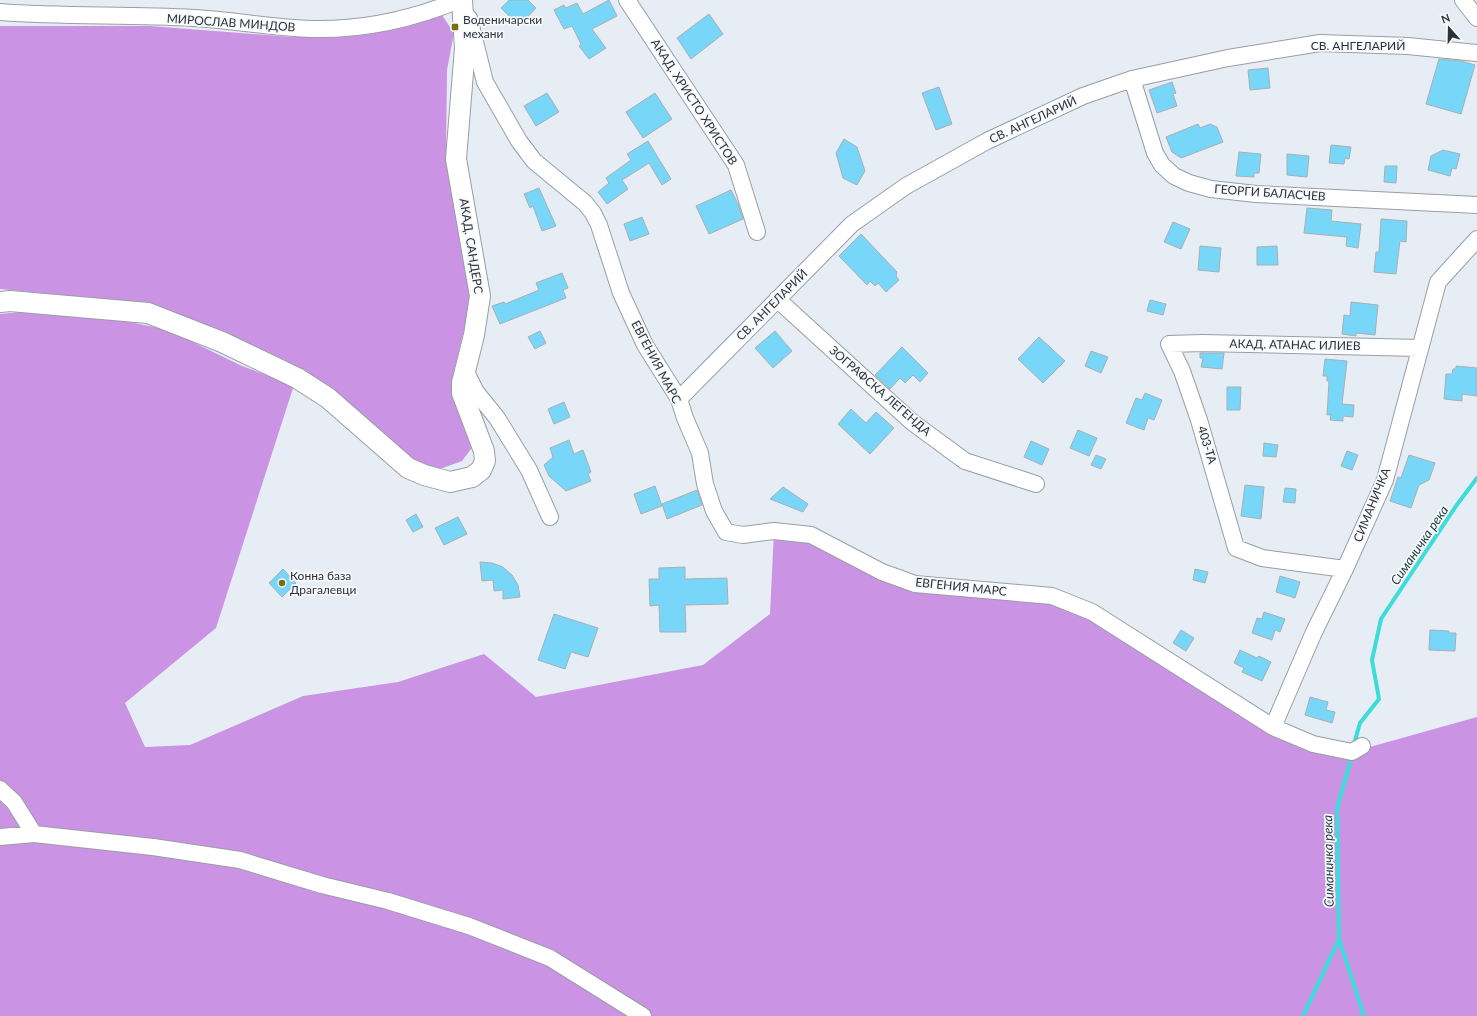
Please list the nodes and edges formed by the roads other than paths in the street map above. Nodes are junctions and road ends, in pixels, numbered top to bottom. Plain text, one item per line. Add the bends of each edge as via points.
1 (461, 0) edge
2 (627, 0) edge
3 (1464, 0) edge
4 (0, 12) edge
5 (1477, 18) edge
6 (1477, 53) edge
7 (1132, 79) junction
8 (1477, 206) edge
9 (756, 232) dead end
10 (1477, 239) edge
11 (777, 299) junction
12 (0, 302) edge
13 (1169, 344) joint
14 (1420, 348) junction
15 (465, 370) junction
16 (679, 399) junction
17 (1036, 484) dead end
18 (550, 517) dead end
19 (1345, 569) junction
20 (1273, 727) junction
21 (1357, 749) dead end
22 (0, 789) edge
23 (34, 834) junction
24 (0, 837) edge
25 (643, 1016) edge

1 - 4 street, МИРОСЛАВ МИНДОВ via 425,13 369,25 312,29 194,18
1 - 15 street, АКАД. САНДЕРС via 465,48 456,159 480,296
1 - 16 street, ЕВГЕНИЯ МАРС via 469,18 485,82 492,95 518,141 534,161 585,203 593,213 599,224 621,293 645,345
2 - 9 street, АКАД. ХРИСТО ХРИСТОВ via 736,165
3 - 5 street
6 - 7 street, СВ. АНГЕЛАРИЙ via 1408,46 1320,43 1228,58
7 - 8 street, ГЕОРГИ БАЛАСЧЕВ via 1155,153 1162,165 1174,176 1189,183 1211,189 1256,194
7 - 11 street, СВ. АНГЕЛАРИЙ via 1083,96 987,142 906,186 852,224
10 - 14 street, СИМАНИЧКА via 1438,282
11 - 16 street, СВ. АНГЕЛАРИЙ
11 - 17 street, ЗОГРАФСКА ЛЕГЕНДА via 912,422 965,461
12 - 15 street, АКАД. САНДЕРС via 148,312 222,342 297,378 328,398 408,468 450,482 472,477 481,470 485,461 484,451 462,393
13 - 14 street, АКАД. АТАНАС ИЛИЕВ
13 - 19 street, 403-ТА via 1182,371 1199,420 1236,548 1262,558
14 - 19 street, СИМАНИЧКА via 1385,480
15 - 18 street via 476,392 500,423 529,470
16 - 20 street, ЕВГЕНИЯ МАРС via 698,449 714,511 726,532 742,534 774,531 811,535 882,572 915,584 1052,596 1092,612
19 - 20 street, СИМАНИЧКА via 1314,632
20 - 21 street, ЕВГЕНИЯ МАРС via 1313,744
22 - 23 street via 14,802
23 - 24 street
23 - 25 street via 153,847 240,860 395,904 468,926 550,958

